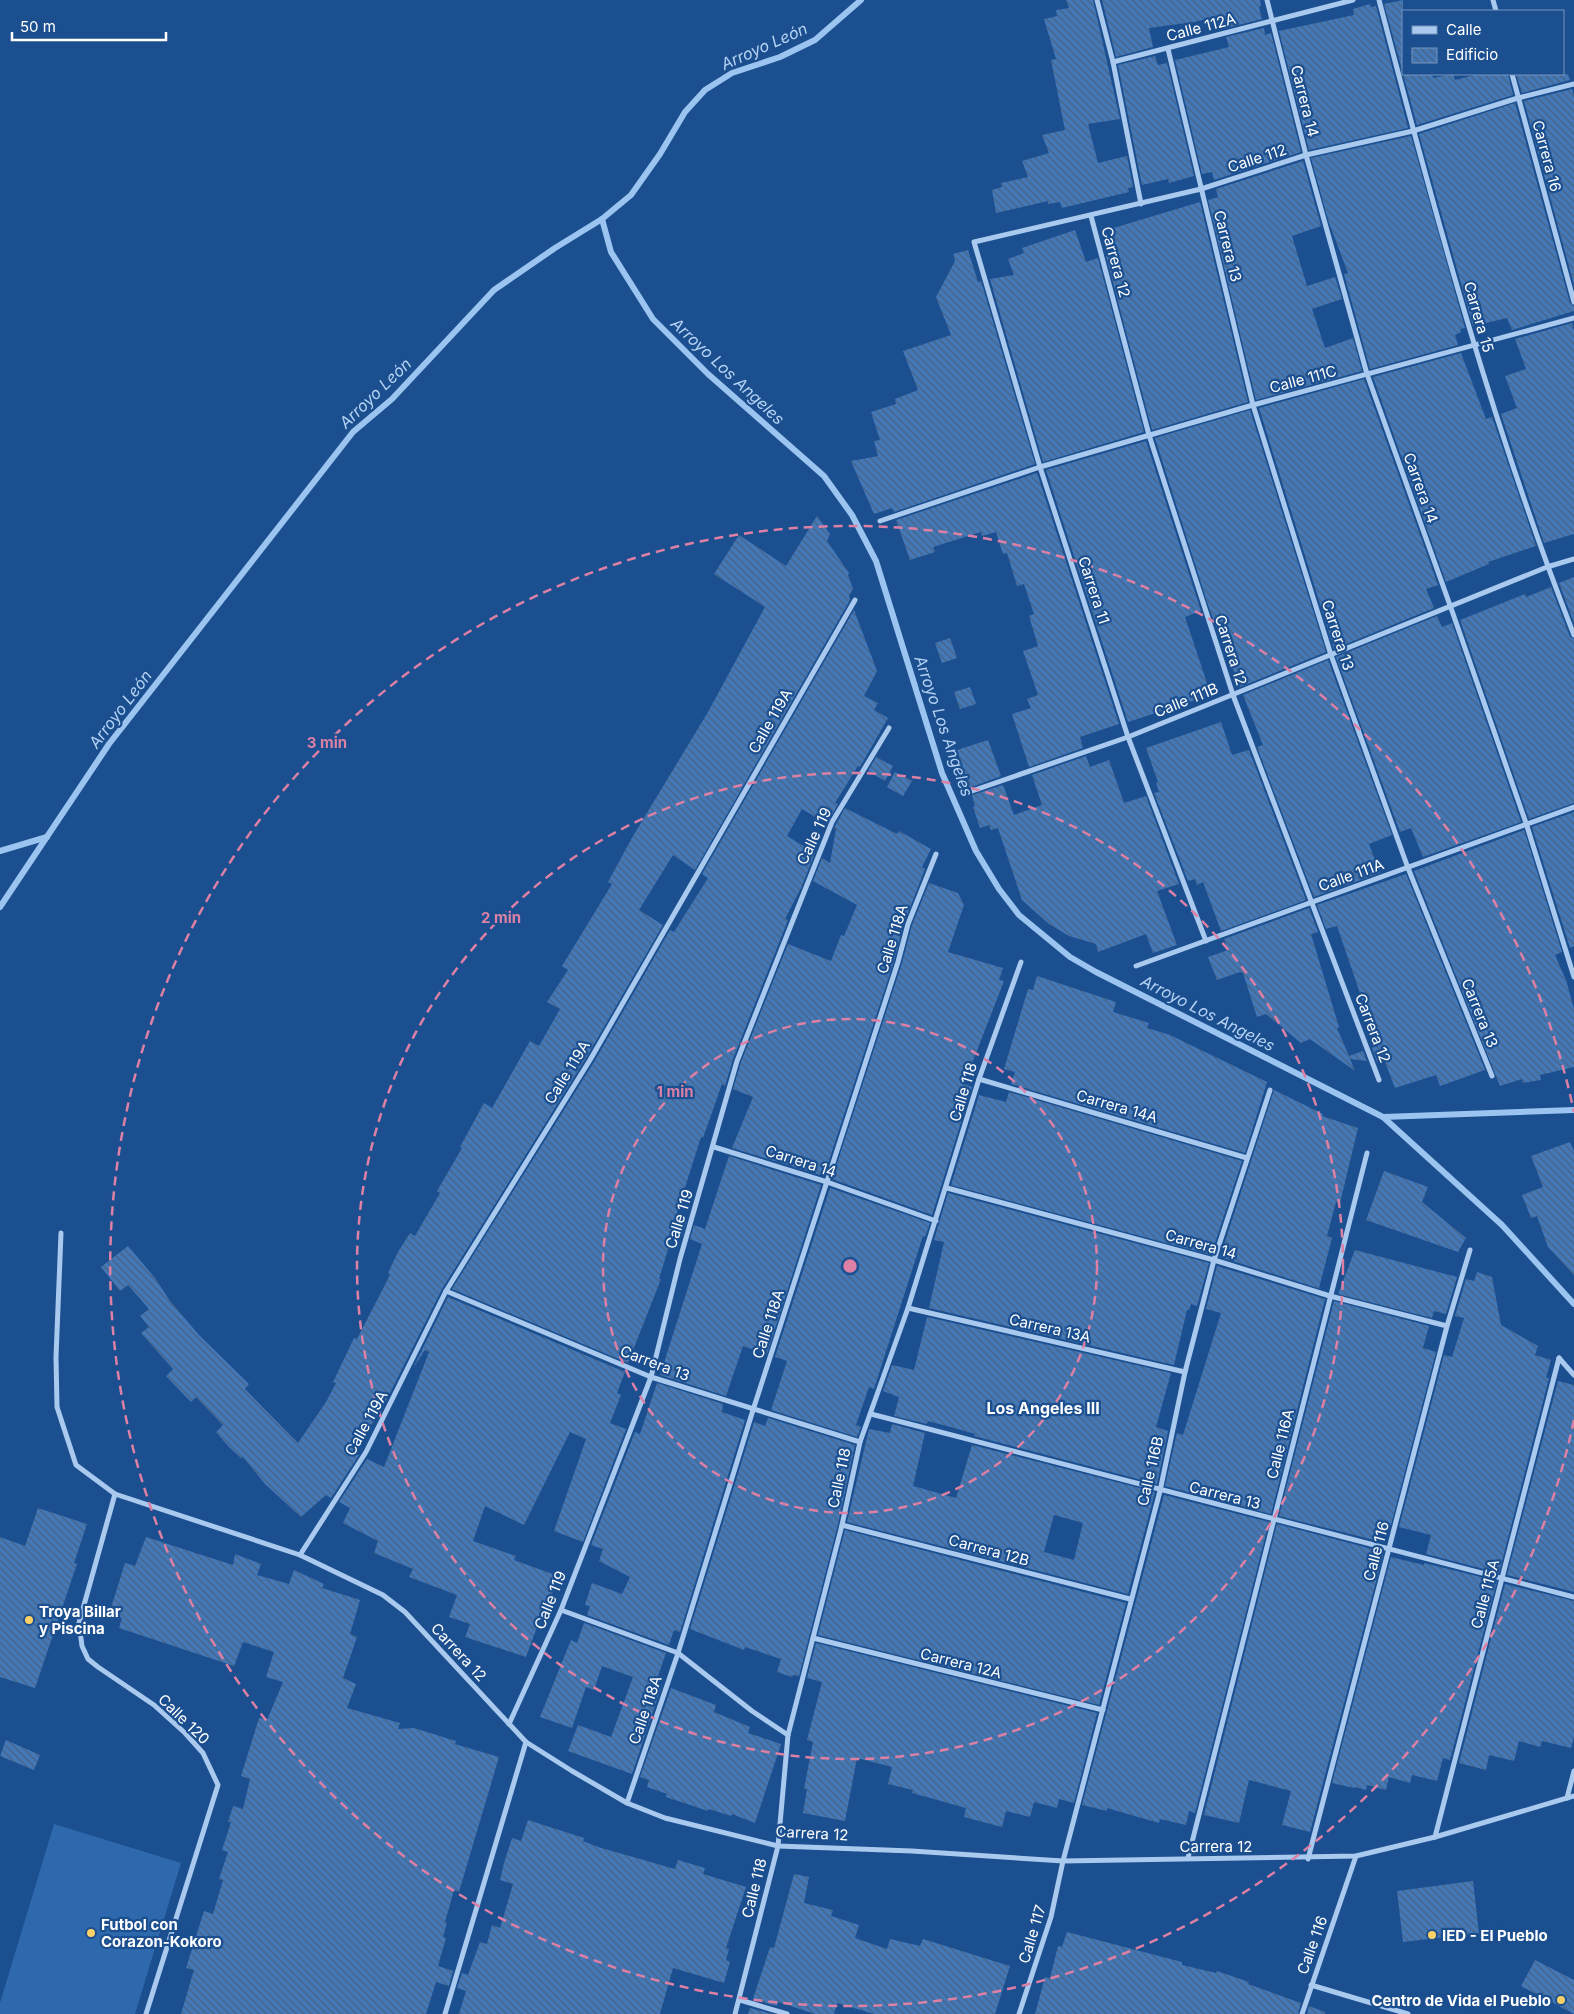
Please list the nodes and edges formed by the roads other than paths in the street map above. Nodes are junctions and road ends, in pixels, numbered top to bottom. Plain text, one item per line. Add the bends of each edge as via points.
1 (1097, 0) edge
2 (1267, 0) edge
3 (1353, 0) edge
4 (1379, 0) edge
5 (1272, 21) junction
6 (1168, 49) junction
7 (1113, 62) junction
8 (1512, 75) edge
9 (1574, 84) edge
10 (1518, 98) junction
11 (1413, 131) junction
12 (1306, 155) junction
13 (1201, 189) junction
14 (1141, 204) junction
15 (1091, 216) junction
16 (974, 242) joint
17 (1574, 302) edge
18 (1574, 318) edge
19 (1473, 344) junction
20 (1366, 374) junction
21 (1253, 405) junction
22 (1150, 435) junction
23 (1040, 467) junction
24 (880, 521) dead end
25 (1574, 559) edge
26 (1547, 567) junction
27 (855, 600) dead end
28 (1451, 608) junction
29 (1574, 635) edge
30 (1331, 656) junction
31 (1232, 695) junction
32 (889, 728) dead end
33 (1128, 737) junction
34 (972, 791) dead end
35 (1574, 807) edge
36 (1526, 823) junction
37 (936, 854) dead end
38 (1408, 868) junction
39 (1311, 903) junction
40 (1206, 941) junction
41 (1021, 962) dead end
42 (1136, 966) dead end
43 (1574, 977) edge
44 (1492, 1076) dead end
45 (979, 1079) junction
46 (1380, 1080) dead end
47 (1270, 1090) dead end
48 (714, 1146) junction
49 (1367, 1153) dead end
50 (1247, 1158) junction
51 (828, 1182) junction
52 (947, 1188) junction
53 (936, 1222) junction
54 (61, 1233) dead end
55 (1470, 1250) dead end
56 (1214, 1260) junction
57 (446, 1291) junction
58 (1330, 1296) junction
59 (908, 1308) junction
60 (1447, 1326) junction
61 (1185, 1372) junction
62 (1574, 1375) edge
63 (651, 1376) junction
64 (752, 1410) junction
65 (870, 1414) junction
66 (860, 1442) junction
67 (1160, 1490) junction
68 (114, 1494) junction
69 (1274, 1520) junction
70 (842, 1525) junction
71 (1390, 1550) junction
72 (300, 1555) junction
73 (1502, 1578) junction
74 (1574, 1597) edge
75 (1130, 1599) junction
76 (561, 1610) junction
77 (813, 1638) junction
78 (678, 1653) junction
79 (1103, 1710) junction
80 (509, 1724) junction
81 (788, 1735) junction
82 (526, 1742) junction
83 (1574, 1771) edge
84 (1574, 1796) edge
85 (1567, 1798) junction
86 (627, 1803) junction
87 (1434, 1837) junction
88 (778, 1846) junction
89 (1356, 1856) junction
90 (1188, 1858) junction
91 (1308, 1859) junction
92 (1063, 1860) junction
93 (1311, 1985) junction
94 (740, 2000) junction
95 (146, 2014) edge
96 (445, 2014) edge
97 (735, 2014) edge
98 (787, 2014) edge
99 (1019, 2014) edge
100 (1302, 2014) edge
101 (1408, 2014) edge

1 - 7 street
2 - 5 street, Carrera 14
3 - 5 street, Calle 112A
4 - 11 street, Carrera 15
5 - 6 street, Calle 112A
5 - 12 street, Carrera 14
6 - 7 street, Calle 112A
6 - 13 street, Carrera 13
7 - 14 street
8 - 10 street, Carrera 16
9 - 10 street, Calle 112
10 - 11 street, Calle 112
10 - 17 street, Carrera 16
11 - 12 street, Calle 112
11 - 19 street, Carrera 15
12 - 13 street, Calle 112
12 - 20 street, Carrera 14
13 - 14 street, Calle 112
13 - 21 street, Carrera 13
14 - 15 street, Calle 112
15 - 16 street, Calle 112
15 - 22 street, Carrera 12
16 - 23 street, Carrera 11
18 - 19 street, Calle 111C
19 - 20 street, Calle 111C
19 - 26 street, Carrera 15
20 - 21 street, Calle 111C
20 - 28 street, Carrera 14
21 - 22 street, Calle 111C
21 - 30 street, Carrera 13
22 - 23 street, Calle 111C
22 - 31 street, Carrera 12
23 - 24 street, Calle 111C
23 - 33 street, Carrera 11
25 - 26 street, Calle 111B
26 - 28 street, Calle 111B
26 - 29 street, Carrera 15
27 - 57 street, Calle 119A via 590,1060
28 - 30 street, Calle 111B
28 - 36 street, Carrera 14
30 - 31 street, Calle 111B
30 - 38 street, Carrera 13
31 - 33 street, Calle 111B
31 - 39 street, Carrera 12
32 - 48 street, Calle 119 via 832,822 737,1061
33 - 34 street, Calle 111B
33 - 40 street, Carrera 11
35 - 36 street, Calle 111A
36 - 38 street, Calle 111A
36 - 43 street, Carrera 14
37 - 51 street, Calle 118A via 908,924
38 - 39 street, Calle 111A
38 - 44 street, Carrera 13
39 - 40 street, Calle 111A
39 - 46 street, Carrera 12
40 - 42 street, Calle 111A
41 - 45 street, Calle 118
45 - 50 street, Carrera 14A
45 - 52 street, Calle 118
47 - 50 street, Calle 116B
48 - 51 street, Carrera 14
48 - 63 street, Calle 119 via 680,1259
49 - 58 street, Calle 116A
50 - 56 street, Calle 116B
51 - 53 street, Carrera 14
51 - 64 street, Calle 118A
52 - 53 street, Calle 118
52 - 56 street, Carrera 14
53 - 59 street, Calle 118
54 - 68 street, Carrera 12 via 57,1407 76,1465
55 - 60 street, Calle 116
56 - 58 street, Carrera 14
56 - 61 street, Calle 116B
57 - 63 street, Carrera 13
57 - 72 street, Calle 119A via 366,1452
58 - 60 street, Carrera 14
58 - 69 street, Calle 116A
59 - 61 street, Carrera 13A
59 - 65 street, Calle 118
60 - 71 street, Calle 116
61 - 67 street, Calle 116B
62 - 73 street, Calle 115A via 1559,1358
63 - 64 street, Carrera 13
63 - 76 street, Calle 119
64 - 66 street, Carrera 13
64 - 78 street, Calle 118A
65 - 66 street, Calle 118
65 - 67 street, Carrera 13
66 - 70 street, Calle 118
67 - 69 street, Carrera 13
67 - 75 street, Calle 116B
68 - 72 street, Carrera 12
68 - 95 street, Calle 120 via 79,1623 82,1646 98,1667 185,1732 203,1753 218,1785
69 - 71 street, Carrera 13
69 - 90 street, Calle 116A
70 - 75 street, Carrera 12B
70 - 77 street, Calle 118
71 - 73 street, Carrera 13
71 - 91 street, Calle 116
72 - 80 street, Carrera 12 via 383,1595 405,1612
73 - 74 street, Carrera 13
73 - 87 street, Calle 115A
75 - 79 street, Calle 116B
76 - 78 street
76 - 80 street, Calle 119
77 - 79 street, Carrera 12A
77 - 81 street, Calle 118
78 - 81 street
78 - 86 street, Calle 118A
79 - 92 street, Calle 116B
80 - 82 street, Carrera 12
81 - 88 street, Calle 118
82 - 86 street, Carrera 12
82 - 96 street
83 - 85 street
84 - 85 street, Carrera 12
85 - 87 street, Carrera 12
86 - 88 street, Carrera 12 via 665,1818
87 - 89 street, Carrera 12
88 - 92 street, Carrera 12
88 - 94 street, Calle 118
89 - 91 street, Carrera 12
89 - 93 street, Calle 116
90 - 91 street, Carrera 12
90 - 92 street, Carrera 12
92 - 99 street, Calle 117 via 1051,1918
93 - 100 street, Calle 116
93 - 101 street
94 - 97 street, Calle 118
94 - 98 street

